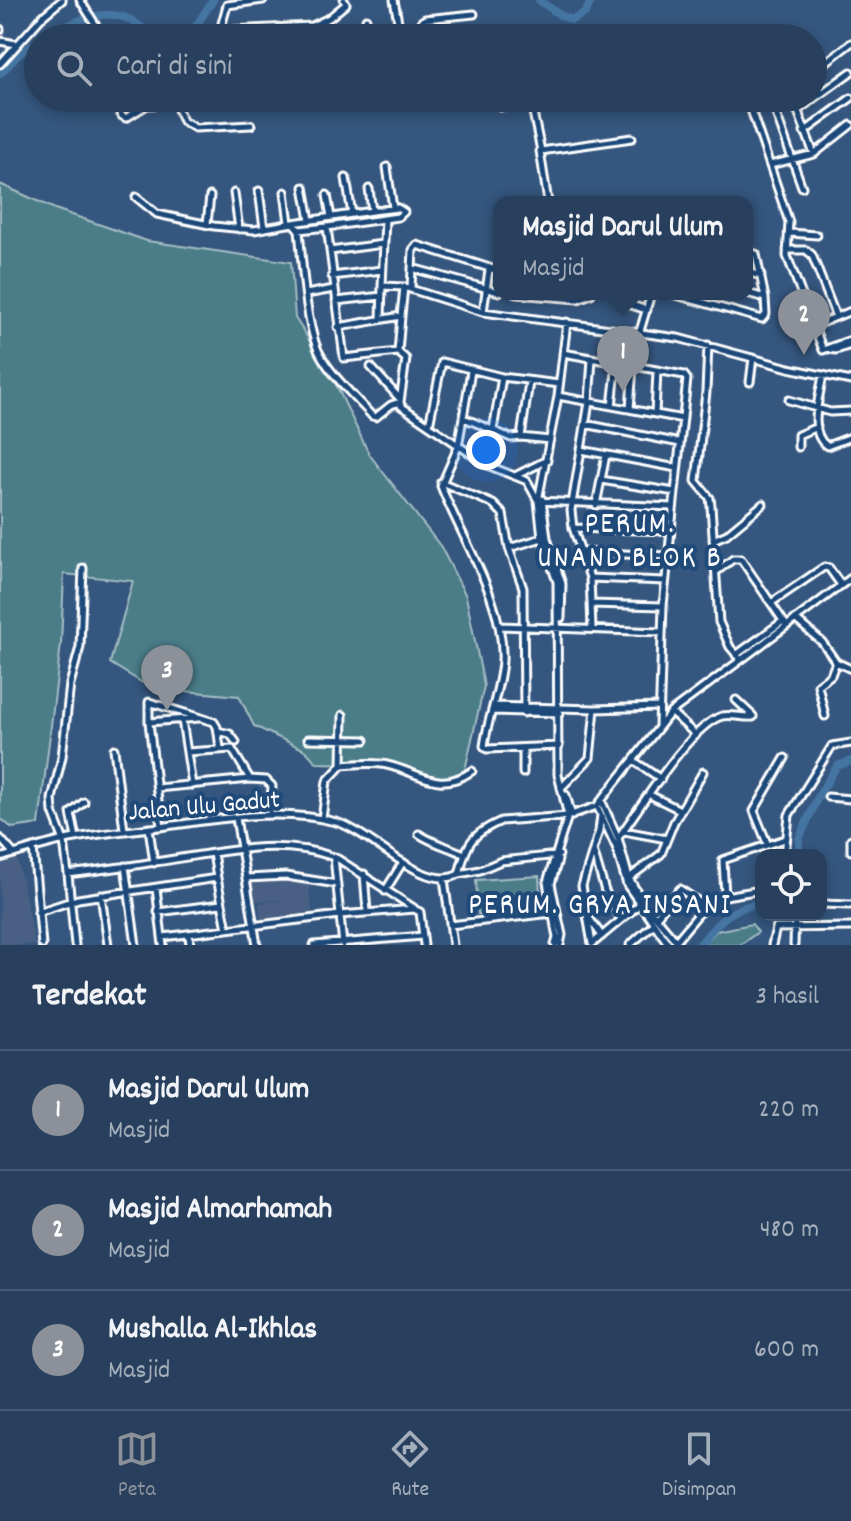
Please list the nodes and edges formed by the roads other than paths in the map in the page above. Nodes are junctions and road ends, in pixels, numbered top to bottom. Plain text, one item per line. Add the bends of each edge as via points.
1 (62, 0) edge
2 (80, 0) edge
3 (263, 0) edge
4 (344, 0) edge
5 (394, 0) edge
6 (474, 14) dead end
7 (366, 19) dead end
8 (36, 24) edge
9 (95, 24) edge
10 (222, 24) edge
11 (316, 24) edge
12 (367, 24) edge
13 (398, 24) edge
14 (422, 24) edge
15 (24, 37) edge
16 (0, 41) edge
17 (851, 43) edge
18 (17, 44) junction
19 (827, 61) edge
20 (0, 64) edge
21 (851, 72) edge
22 (827, 89) edge
23 (851, 98) edge
24 (179, 112) edge
25 (533, 112) edge
26 (752, 112) edge
27 (775, 112) edge
28 (797, 112) edge
29 (251, 125) dead end
30 (851, 125) edge
31 (804, 132) junction
32 (632, 138) dead end
33 (540, 150) junction
34 (814, 154) junction
35 (792, 158) junction
36 (770, 165) junction
37 (387, 167) dead end
38 (346, 178) dead end
39 (304, 187) dead end
40 (802, 187) dead end
41 (369, 189) dead end
42 (259, 191) dead end
43 (285, 192) dead end
44 (234, 193) dead end
45 (327, 195) dead end
46 (210, 196) dead end
47 (547, 196) edge
48 (136, 197) dead end
49 (393, 208) junction
50 (372, 211) junction
51 (352, 214) junction
52 (331, 217) junction
53 (385, 219) junction
54 (310, 220) junction
55 (291, 223) junction
56 (207, 224) junction
57 (327, 227) junction
58 (264, 228) junction
59 (239, 229) junction
60 (299, 230) junction
61 (790, 233) junction
62 (817, 235) dead end
63 (383, 244) junction
64 (787, 250) junction
65 (330, 251) junction
66 (753, 251) edge
67 (412, 268) junction
68 (382, 270) junction
69 (489, 270) junction
70 (493, 270) edge
71 (753, 274) edge
72 (332, 276) junction
73 (761, 276) junction
74 (382, 286) junction
75 (408, 288) junction
76 (334, 289) junction
77 (485, 290) junction
78 (493, 291) edge
79 (306, 294) junction
80 (753, 295) edge
81 (382, 296) junction
82 (765, 298) junction
83 (628, 300) edge
84 (650, 300) edge
85 (693, 300) edge
86 (336, 301) junction
87 (647, 310) junction
88 (851, 311) edge
89 (483, 312) junction
90 (401, 316) junction
91 (836, 317) junction
92 (381, 319) junction
93 (567, 322) junction
94 (814, 326) junction
95 (338, 327) junction
96 (640, 332) junction
97 (851, 342) edge
98 (708, 345) junction
99 (398, 352) junction
100 (563, 353) junction
101 (753, 358) junction
102 (592, 359) junction
103 (617, 363) junction
104 (633, 366) junction
105 (371, 367) dead end
106 (471, 371) junction
107 (657, 371) junction
108 (823, 375) junction
109 (502, 377) junction
110 (851, 381) edge
111 (529, 382) junction
112 (750, 382) dead end
113 (559, 384) junction
114 (558, 396) junction
115 (400, 400) junction
116 (789, 400) dead end
117 (589, 402) junction
118 (612, 406) junction
119 (818, 408) junction
120 (630, 409) junction
121 (851, 411) edge
122 (655, 414) junction
123 (464, 418) junction
124 (683, 419) junction
125 (585, 424) junction
126 (429, 425) junction
127 (817, 427) junction
128 (493, 430) junction
129 (521, 437) junction
130 (851, 437) edge
131 (550, 440) junction
132 (680, 443) junction
133 (458, 447) junction
134 (798, 447) dead end
135 (581, 450) junction
136 (606, 455) junction
137 (547, 460) junction
138 (677, 468) junction
139 (516, 476) junction
140 (601, 480) junction
141 (441, 482) junction
142 (675, 492) junction
143 (540, 502) junction
144 (571, 503) junction
145 (763, 504) dead end
146 (596, 505) junction
147 (673, 507) junction
148 (573, 528) junction
149 (670, 531) junction
150 (545, 538) junction
151 (713, 540) junction
152 (509, 548) junction
153 (581, 552) junction
154 (668, 556) junction
155 (83, 568) dead end
156 (715, 573) junction
157 (590, 578) junction
158 (851, 578) edge
159 (665, 581) junction
160 (841, 585) junction
161 (771, 603) junction
162 (591, 604) junction
163 (663, 606) junction
164 (795, 619) junction
165 (785, 623) junction
166 (500, 626) junction
167 (523, 626) junction
168 (560, 627) junction
169 (592, 628) junction
170 (661, 632) junction
171 (739, 658) junction
172 (836, 662) junction
173 (851, 669) edge
174 (736, 700) dead end
175 (659, 707) junction
176 (493, 709) junction
177 (595, 709) junction
178 (524, 711) junction
179 (561, 711) junction
180 (671, 712) junction
181 (343, 715) dead end
182 (825, 716) dead end
183 (204, 718) junction
184 (182, 720) junction
185 (149, 722) junction
186 (659, 726) junction
187 (218, 731) junction
188 (696, 735) junction
189 (308, 739) dead end
190 (343, 740) junction
191 (365, 740) dead end
192 (236, 742) dead end
193 (851, 743) edge
194 (560, 746) junction
195 (220, 748) junction
196 (523, 748) junction
197 (114, 749) dead end
198 (187, 752) junction
199 (785, 758) dead end
200 (634, 761) junction
201 (342, 765) junction
202 (472, 771) dead end
203 (703, 772) dead end
204 (523, 773) dead end
205 (250, 779) junction
206 (661, 779) junction
207 (192, 785) junction
208 (157, 788) junction
209 (562, 788) junction
210 (650, 795) junction
211 (828, 797) dead end
212 (851, 799) edge
213 (84, 802) dead end
214 (599, 804) junction
215 (680, 810) junction
216 (270, 815) junction
217 (601, 815) junction
218 (570, 816) junction
219 (236, 818) junction
220 (322, 819) junction
221 (161, 827) junction
222 (149, 828) junction
223 (124, 830) junction
224 (624, 831) junction
225 (419, 834) dead end
226 (0, 838) edge
227 (76, 838) junction
228 (618, 838) junction
229 (667, 839) junction
230 (785, 839) junction
231 (851, 839) edge
232 (64, 841) junction
233 (767, 843) junction
234 (33, 848) junction
235 (241, 849) junction
236 (593, 849) junction
237 (785, 849) edge
238 (851, 851) edge
239 (213, 853) junction
240 (14, 854) junction
241 (464, 854) junction
242 (558, 855) junction
243 (334, 857) junction
244 (0, 858) edge
245 (403, 862) junction
246 (154, 863) junction
247 (125, 866) junction
248 (363, 873) junction
249 (68, 874) junction
250 (459, 874) junction
251 (217, 878) junction
252 (246, 878) junction
253 (629, 878) junction
254 (444, 879) junction
255 (337, 884) junction
256 (156, 888) junction
257 (129, 891) junction
258 (385, 891) junction
259 (755, 891) edge
260 (101, 895) junction
261 (725, 896) junction
262 (69, 904) junction
263 (221, 904) junction
264 (640, 904) junction
265 (827, 904) edge
266 (851, 904) edge
267 (705, 906) junction
268 (416, 909) junction
269 (38, 912) junction
270 (158, 912) junction
271 (367, 912) junction
272 (554, 913) junction
273 (340, 915) junction
274 (656, 917) junction
275 (588, 918) junction
276 (621, 919) junction
277 (795, 921) edge
278 (654, 924) junction
279 (256, 925) junction
280 (450, 925) junction
281 (795, 927) junction
282 (851, 927) edge
283 (227, 929) junction
284 (189, 935) junction
285 (423, 936) junction
286 (602, 936) junction
287 (163, 937) junction
288 (343, 944) edge
289 (672, 944) edge
290 (42, 945) edge
291 (75, 945) edge
292 (108, 945) edge
293 (136, 945) edge
294 (163, 945) edge
295 (190, 945) edge
296 (257, 945) edge
297 (314, 945) edge
298 (424, 945) edge
299 (453, 945) edge
300 (558, 945) edge
301 (630, 945) edge
302 (772, 945) edge
303 (794, 945) edge

1 - 8 street
2 - 9 street
3 - 10 street via 227,5
4 - 11 street via 339,11
5 - 13 street
6 - 14 street via 425,19
7 - 12 street
15 - 18 street
16 - 18 street
17 - 19 street
18 - 20 street
21 - 22 street
23 - 31 street
24 - 29 street via 195,128
25 - 33 street
26 - 36 street
27 - 35 street
28 - 31 street
30 - 34 street
31 - 34 street
32 - 33 street
33 - 47 street
34 - 35 street
35 - 36 street
35 - 40 street
36 - 61 street
37 - 49 street
38 - 51 street
39 - 54 street
41 - 50 street
42 - 58 street
43 - 55 street
44 - 59 street
45 - 52 street
46 - 56 street
48 - 56 street via 157,214
49 - 50 street
49 - 53 street via 403,209 403,215
50 - 51 street
51 - 52 street
52 - 54 street
53 - 57 street
53 - 63 street
54 - 55 street
55 - 58 street
55 - 60 street
56 - 59 street
57 - 60 street
57 - 65 street
58 - 59 street
60 - 79 street
61 - 62 street
61 - 64 street
63 - 65 street
63 - 68 street
64 - 91 street via 812,255
64 - 94 street
65 - 72 street
66 - 73 street
67 - 69 street via 413,250 419,245
67 - 75 street
67 - 77 street
68 - 72 street
68 - 74 street
69 - 70 street
69 - 77 street
71 - 73 street
72 - 76 street
73 - 82 street
74 - 75 street
74 - 81 street
75 - 89 street
75 - 90 street
76 - 79 street
76 - 86 street
77 - 78 street
77 - 89 street
79 - 115 street via 316,346 372,416
80 - 82 street
81 - 86 street
81 - 92 street
82 - 85 street via 761,319
83 - 87 street
84 - 87 street
86 - 95 street
87 - 96 street
88 - 91 street
89 - 93 street
90 - 92 street
90 - 99 street
91 - 94 street
92 - 95 street
93 - 96 street
93 - 100 street
94 - 97 street via 823,350
95 - 99 street via 346,359
96 - 98 street
98 - 101 street
98 - 151 street via 696,478 710,498
99 - 115 street via 406,359
100 - 102 street
100 - 113 street
101 - 108 street
101 - 112 street
102 - 103 street
102 - 117 street
103 - 104 street
103 - 118 street
104 - 107 street
104 - 120 street
105 - 115 street
106 - 109 street
106 - 123 street
106 - 126 street via 440,363
107 - 122 street
107 - 124 street via 687,379
108 - 110 street
108 - 119 street
109 - 111 street
109 - 128 street
111 - 113 street
111 - 129 street
113 - 114 street
114 - 117 street
114 - 131 street
115 - 126 street
116 - 119 street
117 - 118 street
117 - 125 street
118 - 120 street
119 - 121 street
119 - 127 street
120 - 122 street
122 - 124 street
123 - 128 street
123 - 133 street
124 - 132 street
125 - 132 street
125 - 135 street
126 - 133 street
127 - 130 street via 825,446
127 - 134 street via 798,435
128 - 129 street
129 - 131 street
131 - 137 street
132 - 138 street
133 - 139 street
133 - 141 street
135 - 136 street
135 - 144 street
136 - 138 street
136 - 140 street
137 - 139 street
137 - 143 street
138 - 142 street
139 - 143 street via 527,481
140 - 142 street
140 - 146 street
141 - 152 street via 500,509
141 - 166 street
142 - 147 street
143 - 144 street
143 - 150 street
144 - 146 street
144 - 148 street
145 - 151 street
146 - 147 street
147 - 149 street
148 - 149 street
148 - 153 street
149 - 154 street
150 - 152 street
150 - 168 street via 562,584
151 - 156 street
152 - 167 street via 523,588
153 - 154 street
153 - 157 street
154 - 159 street
155 - 232 street via 80,647 52,799
156 - 161 street via 741,559
156 - 171 street via 719,622
157 - 159 street
157 - 162 street
158 - 160 street
159 - 163 street
160 - 161 street via 824,567
160 - 164 street
161 - 165 street
162 - 163 street
162 - 169 street
163 - 170 street
164 - 165 street
164 - 172 street
165 - 171 street
166 - 167 street
166 - 176 street via 502,663
167 - 168 street
167 - 178 street
168 - 169 street
168 - 179 street
169 - 170 street
170 - 175 street
171 - 180 street
172 - 173 street
172 - 182 street via 831,675 818,685
174 - 188 street via 753,717 718,717
175 - 177 street
175 - 186 street
176 - 178 street
176 - 196 street via 486,749
177 - 179 street
177 - 209 street via 590,758
178 - 179 street
179 - 194 street
180 - 186 street
180 - 188 street
181 - 190 street
183 - 184 street
183 - 185 street via 150,701
183 - 187 street
184 - 185 street
184 - 198 street
185 - 208 street
186 - 200 street
187 - 192 street
187 - 195 street
188 - 206 street
189 - 190 street
190 - 191 street
190 - 201 street
193 - 230 street via 832,746 797,799
194 - 196 street
194 - 209 street
195 - 198 street
195 - 205 street via 234,751
196 - 204 street
197 - 223 street
198 - 207 street
199 - 233 street via 754,811
200 - 206 street
200 - 214 street
201 - 202 street via 385,764 433,781 455,780
201 - 220 street via 327,781
203 - 215 street
205 - 207 street
205 - 216 street via 272,786
206 - 210 street
207 - 208 street
208 - 221 street
209 - 218 street
210 - 215 street
210 - 224 street
211 - 212 street
213 - 227 street via 71,813
214 - 217 street
214 - 218 street
214 - 228 street
215 - 229 street
216 - 219 street, Jalan Ulu Gadut
216 - 220 street, Jalan Ulu Gadut
217 - 236 street
217 - 264 street via 627,885
218 - 241 street via 501,821 470,841
218 - 242 street
219 - 221 street, Jalan Ulu Gadut
219 - 235 street
220 - 245 street, Jalan Ulu Gadut via 365,835
221 - 222 street, Jalan Ulu Gadut
222 - 223 street, Jalan Ulu Gadut
222 - 246 street
223 - 227 street, Jalan Ulu Gadut
224 - 228 street
224 - 229 street
225 - 241 street
226 - 240 street
227 - 232 street, Jalan Ulu Gadut
228 - 253 street
229 - 253 street via 658,858
230 - 233 street
230 - 237 street
231 - 238 street
232 - 234 street, Jalan Ulu Gadut
232 - 249 street
233 - 261 street via 723,860
234 - 240 street, Jalan Ulu Gadut
234 - 269 street
235 - 239 street
235 - 243 street via 293,846
235 - 252 street
236 - 275 street via 582,886
236 - 276 street via 605,891
239 - 246 street
239 - 251 street
240 - 244 street, Jalan Ulu Gadut
241 - 250 street
242 - 250 street via 501,861
242 - 272 street via 547,882
243 - 248 street
243 - 255 street
245 - 254 street, Jalan Ulu Gadut
245 - 258 street
246 - 247 street
247 - 249 street
247 - 257 street
248 - 258 street
248 - 271 street
249 - 262 street
250 - 254 street
251 - 256 street
251 - 263 street
252 - 255 street via 286,876
252 - 279 street
253 - 274 street
254 - 280 street
255 - 273 street
256 - 257 street
256 - 270 street
257 - 260 street
257 - 293 street
258 - 268 street
259 - 261 street
260 - 262 street
260 - 292 street
261 - 267 street
262 - 269 street
262 - 291 street
263 - 270 street
263 - 283 street
264 - 276 street
264 - 278 street
265 - 266 street
267 - 274 street via 680,889
267 - 289 street
268 - 271 street
268 - 285 street
269 - 290 street
270 - 287 street
271 - 273 street
272 - 280 street
272 - 300 street
273 - 279 street
273 - 288 street
274 - 289 street
275 - 286 street
275 - 286 street via 593,944
276 - 286 street
277 - 281 street
278 - 289 street
278 - 301 street
279 - 283 street
279 - 296 street
280 - 299 street
281 - 282 street
281 - 302 street via 775,928
281 - 303 street
283 - 284 street
284 - 287 street
284 - 295 street
285 - 288 street
285 - 298 street
287 - 294 street
288 - 297 street

